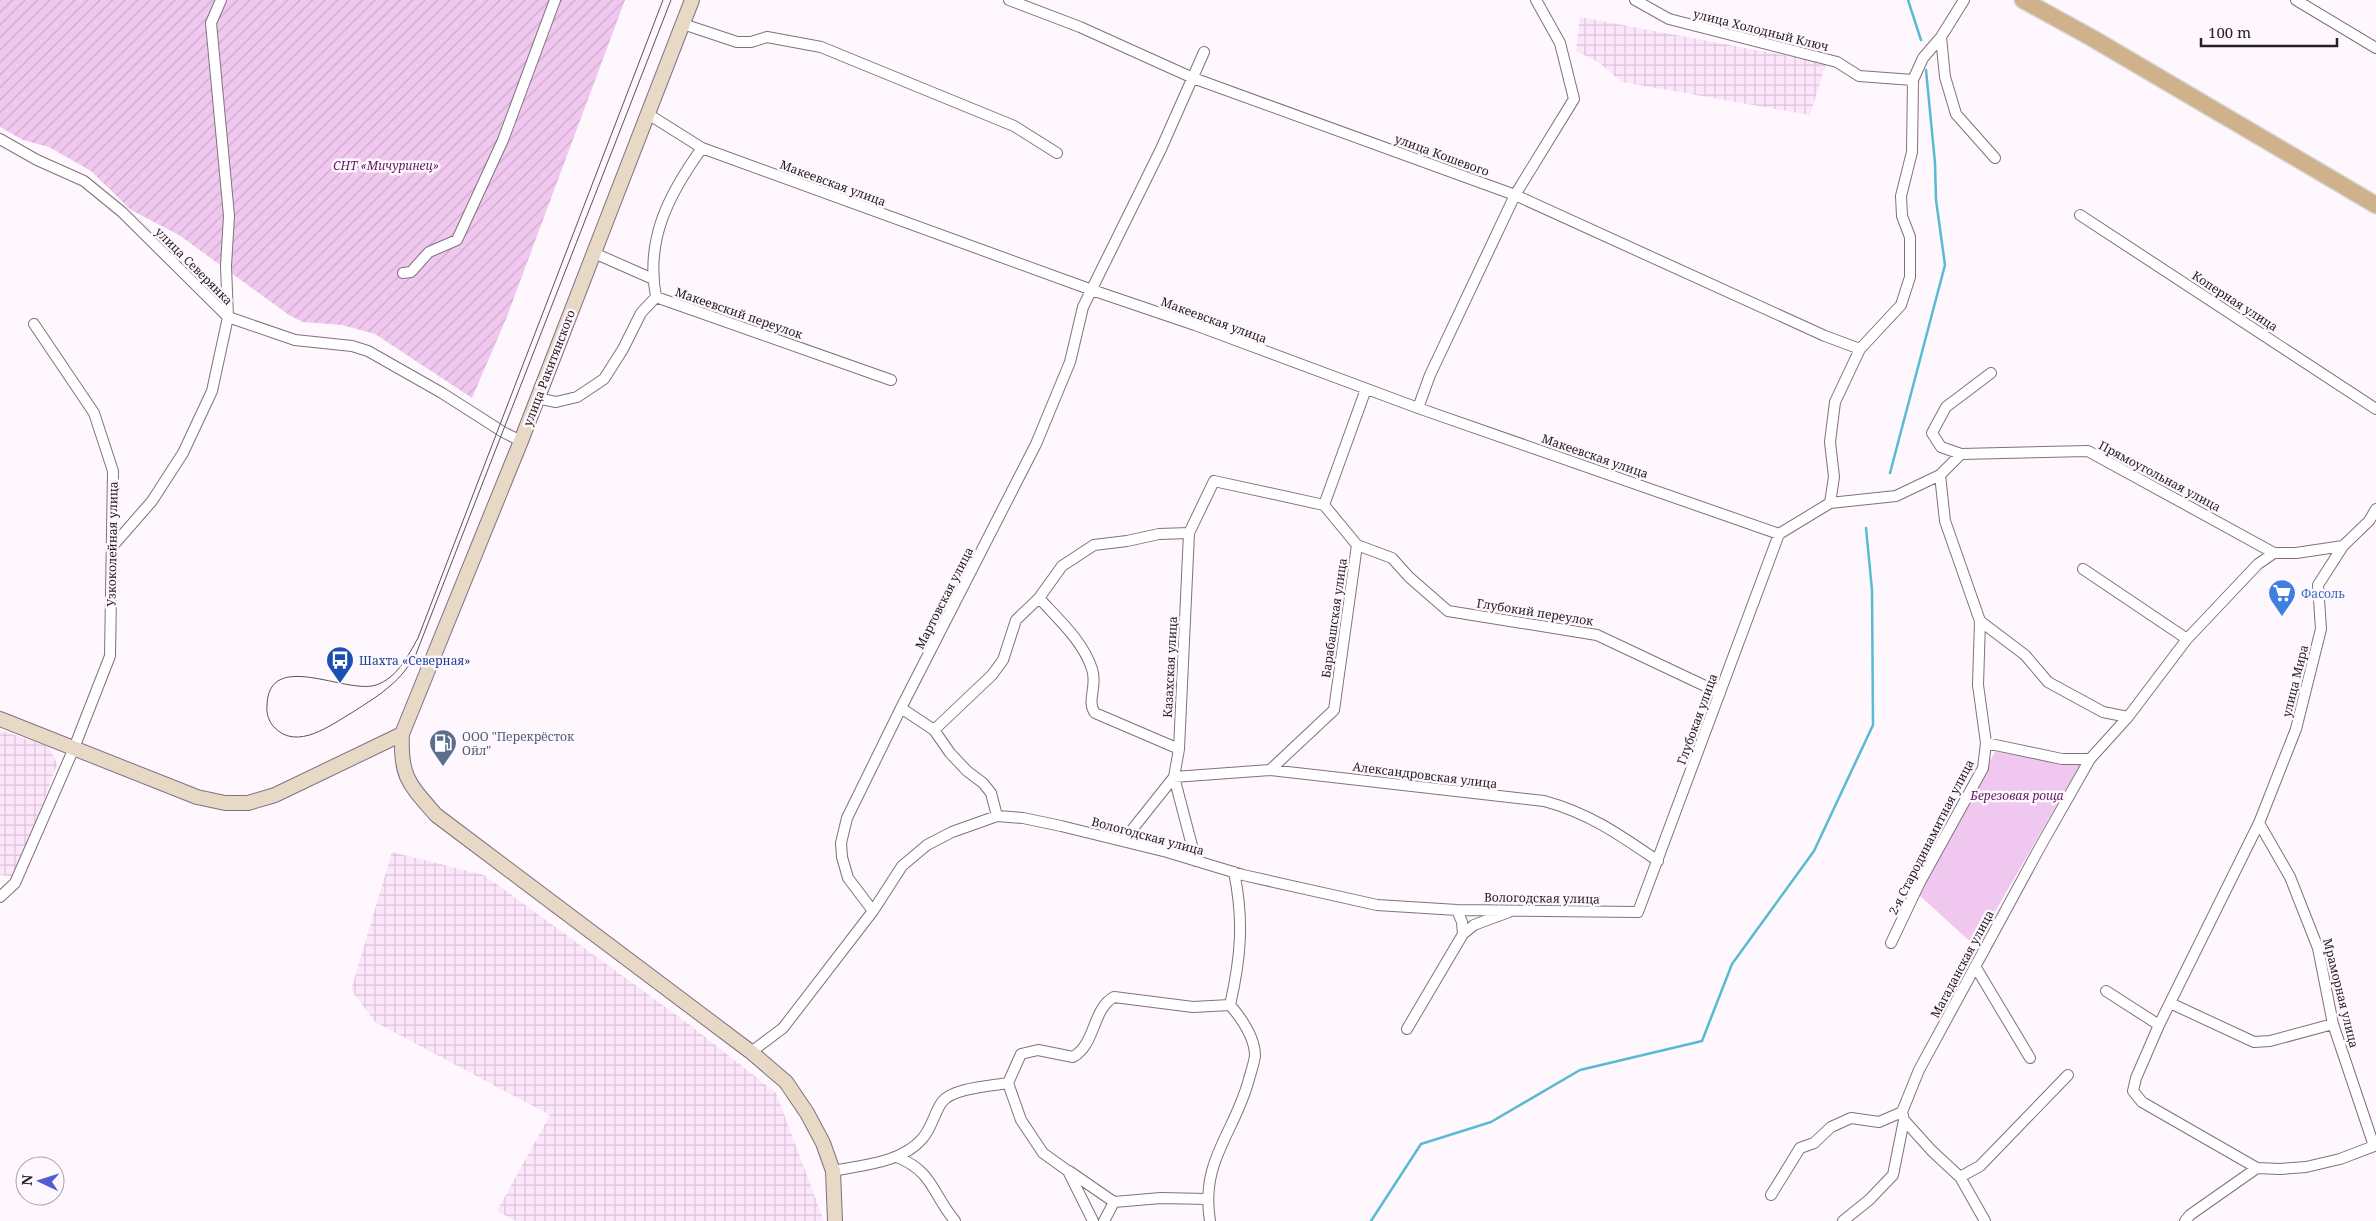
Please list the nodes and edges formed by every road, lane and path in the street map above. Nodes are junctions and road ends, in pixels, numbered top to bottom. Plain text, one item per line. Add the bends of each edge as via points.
1 (221, 0) edge
2 (555, 0) edge
3 (692, 0) edge
4 (1009, 0) edge
5 (1536, 0) edge
6 (1635, 0) edge
7 (1964, 0) edge
8 (2023, 0) edge
9 (2296, 0) edge
10 (683, 24) junction
11 (1941, 37) junction
12 (2376, 48) edge
13 (1204, 52) dead end
14 (1193, 78) junction
15 (1913, 80) junction
16 (648, 114) junction
17 (0, 139) edge
18 (702, 148) junction
19 (1057, 153) dead end
20 (1995, 158) dead end
21 (1515, 195) junction
22 (2376, 205) edge
23 (2080, 215) dead end
24 (594, 253) junction
25 (403, 273) dead end
26 (653, 279) junction
27 (1092, 290) junction
28 (656, 297) junction
29 (228, 317) junction
30 (34, 324) dead end
31 (1860, 349) junction
32 (1991, 373) dead end
33 (891, 380) dead end
34 (1366, 389) junction
35 (536, 398) junction
36 (1418, 408) junction
37 (2376, 408) edge
38 (520, 441) junction
39 (1961, 454) junction
40 (1940, 474) junction
41 (1830, 503) junction
42 (1324, 505) junction
43 (2376, 509) edge
44 (1189, 533) junction
45 (1779, 534) junction
46 (1356, 545) junction
47 (2342, 546) junction
48 (111, 548) junction
49 (2274, 553) junction
50 (2083, 570) dead end
51 (1039, 598) junction
52 (1980, 621) junction
53 (2187, 639) junction
54 (1720, 694) junction
55 (900, 708) junction
56 (2128, 717) junction
57 (0, 719) edge
58 (934, 730) junction
59 (402, 734) junction
60 (1986, 743) junction
61 (74, 748) junction
62 (1178, 749) junction
63 (2090, 759) junction
64 (1270, 770) junction
65 (1174, 778) junction
66 (998, 816) junction
67 (2259, 823) junction
68 (1123, 841) junction
69 (1196, 861) junction
70 (1658, 861) junction
71 (1234, 872) junction
72 (0, 897) edge
73 (1457, 910) junction
74 (1514, 910) junction
75 (873, 911) junction
76 (1638, 912) joint
77 (1463, 934) junction
78 (1891, 943) dead end
79 (1975, 966) junction
80 (2106, 991) dead end
81 (2170, 1003) junction
82 (1230, 1005) junction
83 (2333, 1024) junction
84 (2159, 1025) junction
85 (1407, 1029) dead end
86 (750, 1052) junction
87 (2030, 1058) dead end
88 (2068, 1075) dead end
89 (1008, 1083) junction
90 (1903, 1116) junction
91 (2375, 1148) edge
92 (896, 1157) junction
93 (2256, 1168) junction
94 (833, 1171) junction
95 (1068, 1171) junction
96 (1960, 1177) junction
97 (1771, 1195) dead end
98 (1206, 1200) junction
99 (1114, 1202) junction
100 (835, 1221) edge
101 (955, 1221) edge
102 (1093, 1221) edge
103 (1104, 1221) edge
104 (1210, 1221) edge
105 (1843, 1221) edge
106 (1985, 1221) edge
107 (2185, 1221) edge

1 - 29 street via 211,24 229,216 226,266
2 - 25 street via 503,140 457,240 429,252 411,272
3 - 10 main road, улица Ракитянского
4 - 14 street, улица Кошевого via 1080,27
5 - 21 street via 1560,43 1574,99
6 - 15 street, улица Холодный Ключ via 1669,19 1837,62 1858,76
7 - 11 street
8 - 22 main road
9 - 12 street
10 - 16 main road, улица Ракитянского
10 - 19 street via 737,42 767,37 821,47 1014,126
11 - 15 street via 1923,58
11 - 20 street via 1945,77 1956,114
13 - 14 street, Мартовская улица
14 - 21 street, улица Кошевого
14 - 27 street, Мартовская улица
15 - 31 street via 1912,152 1901,196 1902,216 1910,237 1910,277 1900,305
16 - 18 street, Макеевская улица
16 - 24 main road, улица Ракитянского
17 - 29 street, улица Северянка via 84,181 122,212
18 - 26 street via 672,194 657,235
18 - 27 street, Макеевская улица
21 - 31 street, улица Кошевого
21 - 36 street via 1430,375
23 - 37 street, Коперная улица
24 - 26 street
24 - 35 main road, улица Ракитянского
26 - 28 street
27 - 34 street, Макеевская улица
27 - 55 street, Мартовская улица via 1084,307 1070,362 1036,444
28 - 33 street, Макеевский переулок
28 - 35 street, Макеевский переулок via 641,313 604,379 577,397 556,402
29 - 38 street, улица Северянка via 295,340 352,346 368,351
29 - 48 street via 212,391 183,454 152,501
30 - 48 street, Узкоколейная улица via 94,413 113,471
31 - 41 street via 1834,402 1830,442 1834,477
32 - 39 street via 1946,407 1932,433 1941,447
34 - 36 street, Макеевская улица
34 - 42 street
35 - 38 main road, улица Ракитянского
36 - 45 street, Макеевская улица
38 - 59 main road, улица Ракитянского
39 - 40 street
39 - 49 street, Прямоугольная улица via 2088,452
40 - 41 street via 1896,496
40 - 52 street, 2-я Стародинамитная улица via 1945,521
41 - 45 street
42 - 44 street, Казахская улица via 1214,481
42 - 46 street, Барабашская улица
43 - 47 street, улица Мира via 2369,521
44 - 51 street via 1159,534 1094,545 1062,566
44 - 62 street, Казахская улица
45 - 54 street, Глубокая улица
46 - 54 street, Глубокий переулок via 1392,558 1448,611 1597,634
46 - 64 street, Барабашская улица via 1334,710
47 - 49 street
47 - 67 street, улица Мира via 2318,585 2320,630 2296,728
48 - 61 street, Узкоколейная улица via 110,656
49 - 53 street via 2258,564
50 - 53 street
51 - 58 street via 1016,620 1003,660 992,675
51 - 62 street via 1075,638 1092,669 1095,690 1091,708 1095,713
52 - 56 street via 2024,655 2048,682 2102,712
52 - 60 street, 2-я Стародинамитная улица via 1978,685
53 - 56 street
54 - 70 street, Глубокая улица
55 - 58 street
55 - 75 street, Мартовская улица via 847,818 841,843 848,878
56 - 63 street, Магаданская улица
57 - 61 main road
58 - 66 street via 950,753 991,792
59 - 61 main road via 275,795 248,803 196,798
59 - 86 main road via 402,764 406,778 436,815
60 - 63 street via 2062,759
60 - 78 street, 2-я Стародинамитная улица via 1983,768 1920,882
61 - 72 street, Узкоколейная улица via 15,883
62 - 65 street, Казахская улица
63 - 79 street, Магаданская улица
64 - 65 street, Александровская улица
64 - 70 street, Александровская улица via 1544,801 1567,807 1608,826
65 - 68 street
65 - 69 street
66 - 68 street, Вологодская улица via 1042,822
66 - 75 street, Вологодская улица via 952,832 927,845 902,866
67 - 81 street, улица Мира
67 - 83 street, Мраморная улица via 2290,877 2318,948
68 - 69 street, Вологодская улица
69 - 71 street, Вологодская улица
70 - 76 street, Глубокая улица
71 - 73 street, Вологодская улица via 1376,905
71 - 82 street via 1242,937
73 - 74 street, Вологодская улица
73 - 77 street
74 - 76 street, Вологодская улица
74 - 77 street via 1474,925
75 - 86 street, Вологодская улица via 783,1028
77 - 85 street
79 - 87 street
79 - 90 street, Магаданская улица via 1920,1070
80 - 84 street
81 - 83 street via 2254,1042 2270,1041
81 - 84 street, улица Мира
82 - 89 street via 1193,1007 1114,997 1101,1011 1083,1052 1073,1057 1038,1050 1021,1054
82 - 98 street via 1247,1026 1255,1056 1245,1094 1211,1170
83 - 91 street, Мраморная улица
84 - 93 street, улица Мира via 2133,1091 2142,1102
86 - 94 main road via 786,1082 819,1135
88 - 96 street via 1980,1166
89 - 92 street via 962,1090 943,1101 922,1140
89 - 95 street via 1022,1120 1043,1153
90 - 96 street via 1932,1151
90 - 97 street via 1879,1122 1851,1118 1831,1127 1814,1143 1800,1148
90 - 105 street, Магаданская улица via 1893,1175
91 - 93 street, Мраморная улица via 2306,1166 2280,1170
92 - 94 street
92 - 101 street via 921,1170
93 - 107 street
94 - 100 main road
95 - 99 street
95 - 102 street
96 - 106 street
98 - 99 street via 1161,1198
98 - 104 street
99 - 103 street

